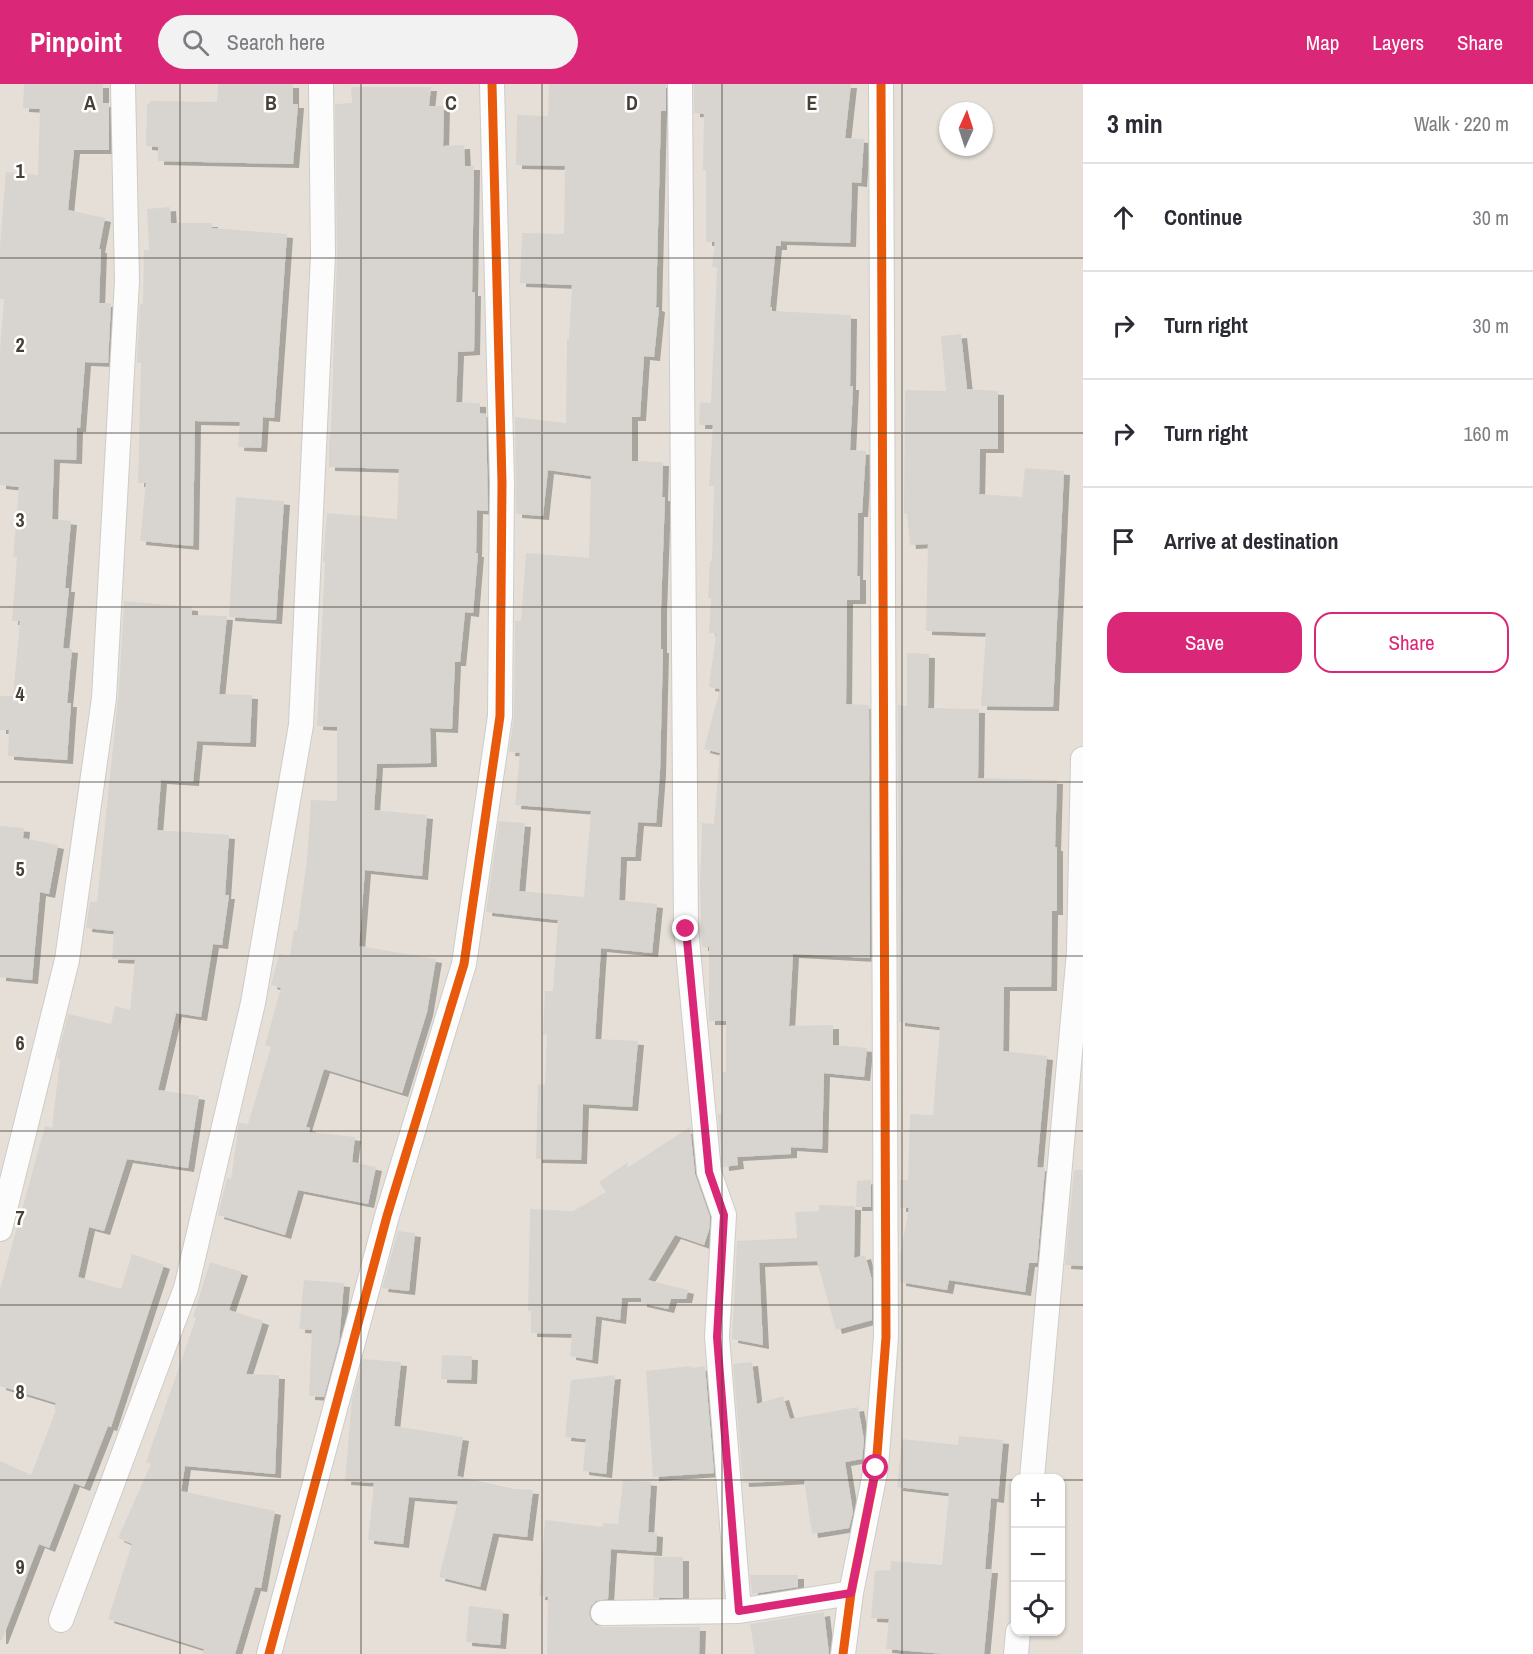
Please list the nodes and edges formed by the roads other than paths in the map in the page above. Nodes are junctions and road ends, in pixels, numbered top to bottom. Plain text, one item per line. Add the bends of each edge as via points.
1 (123, 84) edge
2 (321, 84) edge
3 (492, 84) edge
4 (680, 84) edge
5 (881, 84) edge
6 (1083, 759) edge
7 (0, 1229) edge
8 (1032, 1474) edge
9 (851, 1593) junction
10 (739, 1611) junction
11 (603, 1612) dead end
12 (61, 1620) dead end
13 (1018, 1636) edge
14 (269, 1654) edge
15 (843, 1654) edge
16 (1016, 1654) edge

1 - 7 street via 127,281 104,698 67,960
2 - 12 street via 323,255 301,725 253,1003 186,1288
3 - 14 street via 502,483 498,728 464,964 387,1216
4 - 10 street via 686,929 709,1172 724,1215 717,1337
5 - 9 street via 886,1337 876,1468
6 - 8 street via 1079,952
9 - 10 street
9 - 15 street
10 - 11 street
13 - 16 street

